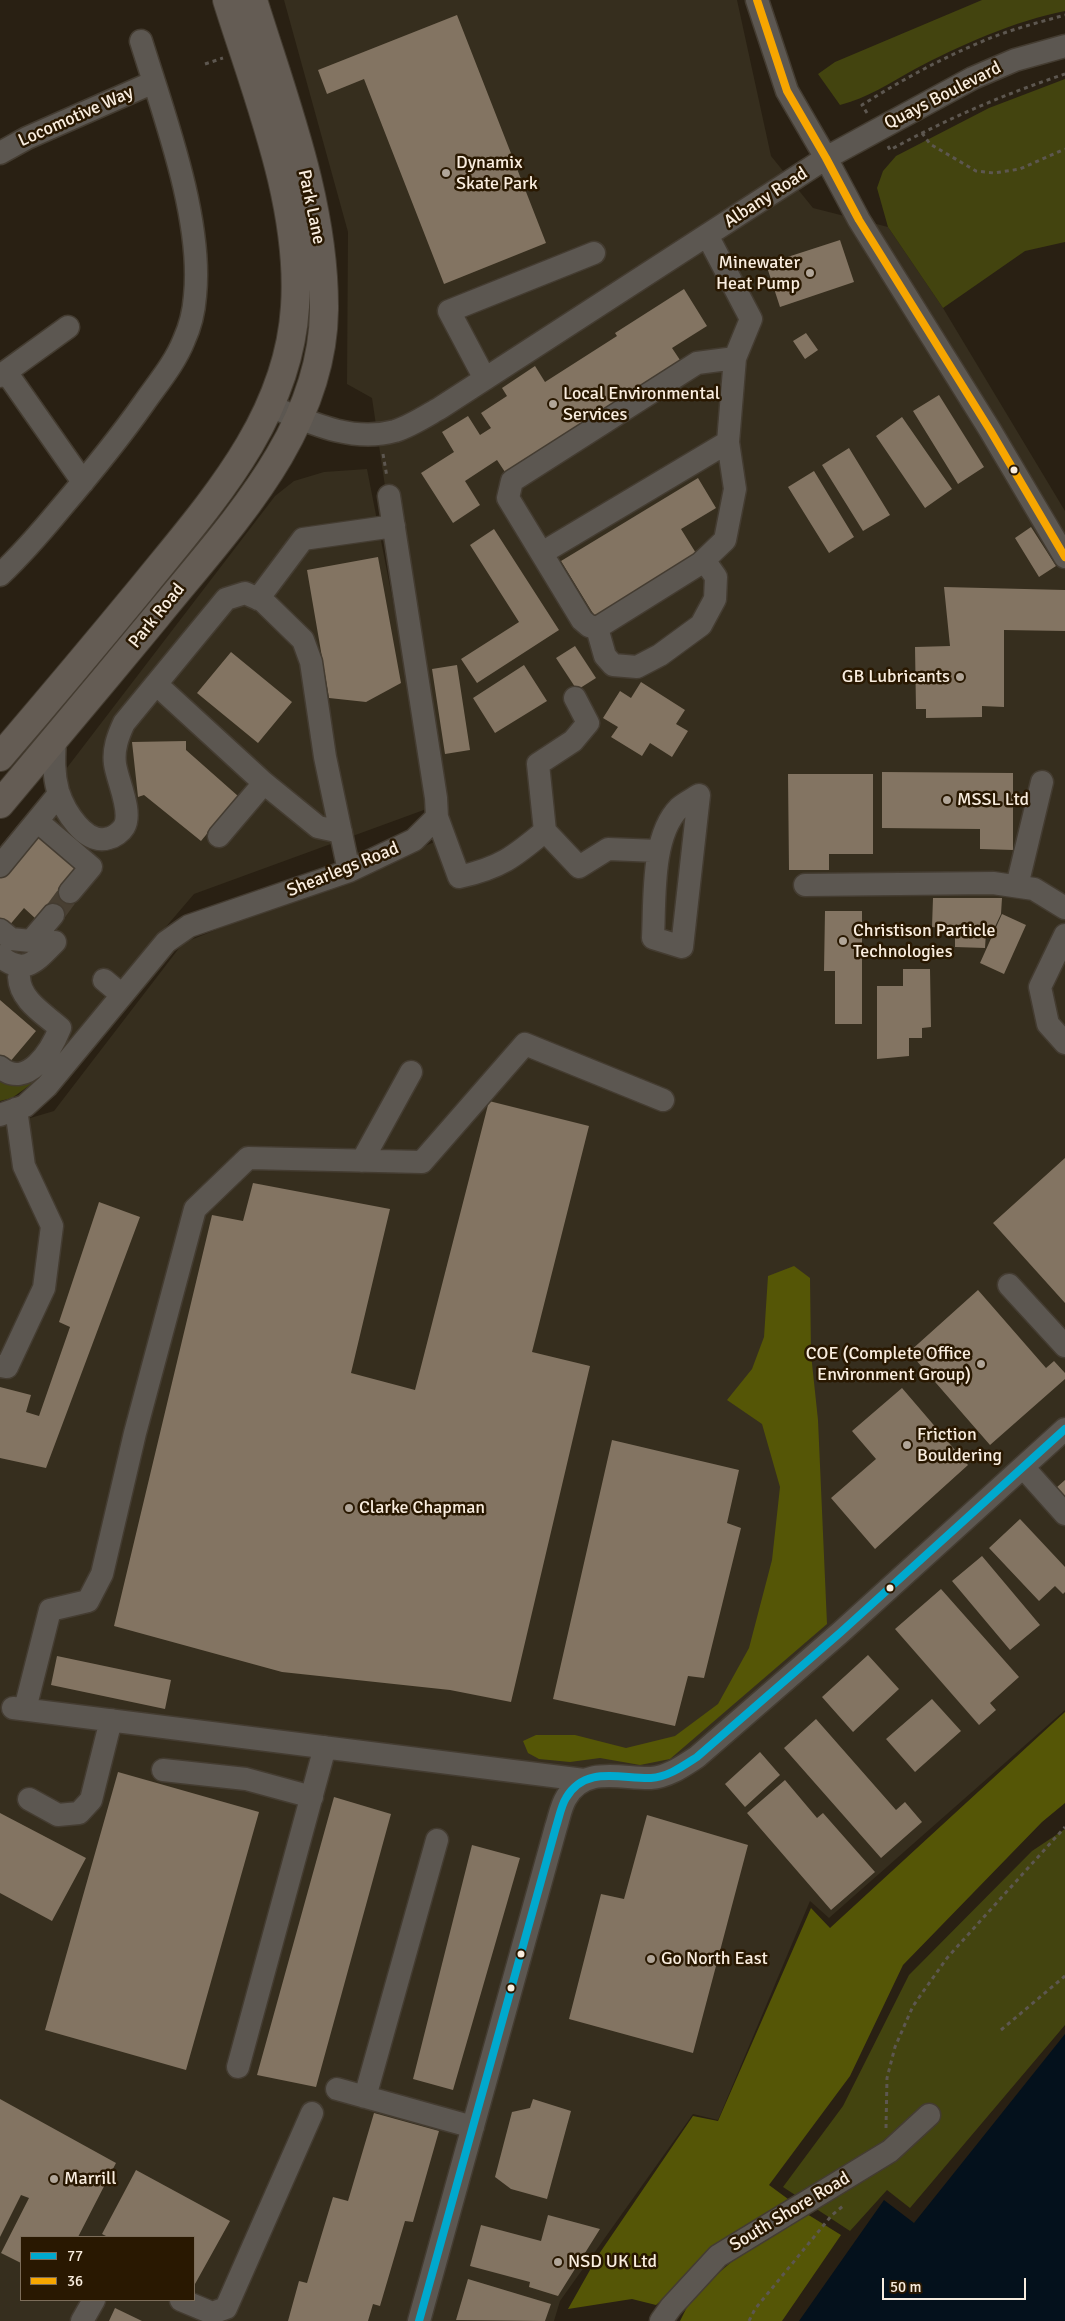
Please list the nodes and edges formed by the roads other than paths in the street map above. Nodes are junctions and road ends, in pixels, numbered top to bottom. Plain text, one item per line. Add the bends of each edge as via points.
1 (227, 0) edge
2 (253, 0) edge
3 (758, 0) edge
4 (142, 41) dead end
5 (1065, 46) edge
6 (154, 82) junction
7 (0, 153) edge
8 (826, 158) junction
9 (707, 235) junction
10 (594, 253) dead end
11 (68, 327) dead end
12 (735, 358) junction
13 (3, 374) edge
14 (485, 379) junction
15 (270, 406) junction
16 (299, 418) junction
17 (728, 442) junction
18 (83, 482) junction
19 (389, 496) road end
20 (394, 526) junction
21 (542, 553) junction
22 (1065, 557) edge
23 (704, 560) junction
24 (0, 575) edge
25 (258, 599) junction
26 (597, 628) junction
27 (156, 684) junction
28 (575, 698) dead end
29 (55, 738) junction
30 (0, 757) edge
31 (1042, 782) dead end
32 (264, 783) junction
33 (59, 794) junction
34 (0, 804) edge
35 (437, 817) junction
36 (37, 821) junction
37 (546, 831) junction
38 (341, 832) junction
39 (220, 836) dead end
40 (658, 851) junction
41 (0, 866) edge
42 (349, 871) junction
43 (806, 885) dead end
44 (1017, 886) junction
45 (70, 892) tunnel mouth
46 (1065, 908) edge
47 (53, 915) tunnel mouth
48 (0, 930) edge
49 (1065, 935) edge
50 (55, 942) dead end
51 (11, 966) edge
52 (104, 980) dead end
53 (122, 995) junction
54 (1065, 1043) edge
55 (0, 1067) edge
56 (412, 1072) dead end
57 (663, 1100) dead end
58 (8, 1112) edge
59 (362, 1161) junction
60 (1009, 1285) dead end
61 (1065, 1346) edge
62 (0, 1366) edge
63 (1065, 1430) edge
64 (1023, 1467) junction
65 (1065, 1514) edge
66 (112, 1720) junction
67 (326, 1747) junction
68 (163, 1770) dead end
69 (584, 1780) junction
70 (312, 1797) junction
71 (30, 1799) dead end
72 (437, 1840) dead end
73 (238, 2067) dead end
74 (337, 2089) dead end
75 (365, 2097) junction
76 (312, 2113) dead end
77 (929, 2115) dead end
78 (473, 2127) junction
79 (93, 2301) edge
80 (184, 2301) edge
81 (82, 2321) edge
82 (419, 2321) edge
83 (661, 2321) edge

1 - 15 highway, Park Lane via 275,158 291,234 295,306 286,362
2 - 16 highway, Park Lane via 310,192 319,233 324,312 321,344
3 - 8 street via 787,91
4 - 6 street
5 - 8 street, Quays Boulevard via 1015,60 972,78
6 - 7 street, Locomotive Way
6 - 18 street via 176,153 189,217 196,261 195,296 184,339 173,362
8 - 9 street, Albany Road
8 - 22 street, Albany Road via 859,220
9 - 12 street via 751,319
9 - 14 street, Albany Road
10 - 14 street via 448,311
11 - 13 street
12 - 17 street
12 - 21 street via 697,363 512,481 508,498
13 - 18 street
14 - 16 street, Albany Road via 396,431 380,434 334,431
15 - 16 street, Albany Road
15 - 30 highway, Park Road via 256,435 219,493
16 - 29 highway, Park Road via 284,450 221,538
17 - 21 street
17 - 23 street via 735,489 725,540
18 - 24 street
19 - 20 street
20 - 25 street via 303,539
20 - 35 street
21 - 26 street via 582,620
23 - 26 street
23 - 26 street via 716,578 715,598 701,625 660,655 637,667 613,665 605,656
25 - 27 street via 245,594 226,599
25 - 38 street via 303,640 311,662 325,757
27 - 32 street
27 - 33 street via 124,723 118,736 115,764 126,808 124,827 114,837 90,837 78,826
28 - 37 street via 588,722 573,741 538,764
29 - 33 street via 53,770
29 - 34 highway, Park Road
31 - 44 street
32 - 38 street via 318,827
32 - 39 street
33 - 36 street
35 - 37 street via 459,877 514,858
35 - 42 street, Shearlegs Road via 414,840
36 - 41 street
36 - 45 street via 91,867
37 - 40 street via 579,867 608,850
38 - 42 street
40 - 40 street via 668,824 679,808 699,795 682,947 653,938
42 - 53 street, Shearlegs Road via 189,926 166,942
43 - 44 street
44 - 46 street via 1034,889
47 - 48 street via 30,941 11,939
49 - 54 street via 1040,988 1048,1024
50 - 51 street via 30,964
51 - 55 street via 24,996 60,1028 54,1044 32,1070 20,1075 8,1073
52 - 53 street
53 - 58 street, Shearlegs Road via 47,1086 25,1106
56 - 59 street
57 - 59 street via 526,1044 422,1162
58 - 62 street via 24,1166 52,1226 44,1288 7,1367
59 - 66 street via 248,1158 194,1209 102,1574 88,1602 50,1610 19,1708
60 - 61 street
63 - 64 street
64 - 65 street
64 - 69 street via 697,1757 671,1773 652,1778 606,1775
66 - 67 street
66 - 71 street via 91,1800 79,1813 58,1815
67 - 69 street
67 - 70 street
68 - 70 street via 246,1779
69 - 78 street via 565,1799
70 - 73 street
72 - 75 street
74 - 75 street
75 - 78 street
76 - 80 street via 226,2308 212,2312
77 - 83 street, South Shore Road via 890,2151 718,2256
78 - 82 street
79 - 81 street

